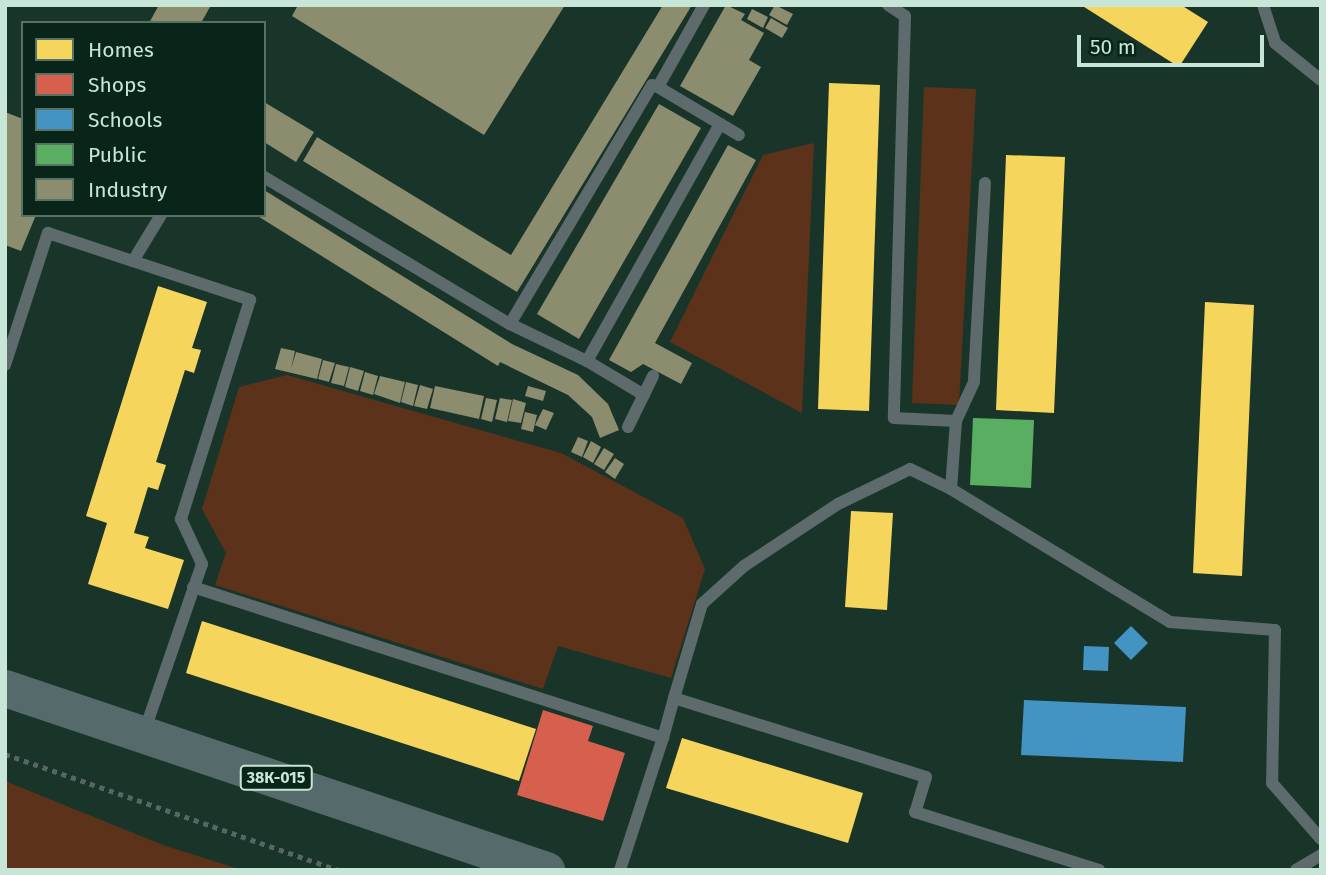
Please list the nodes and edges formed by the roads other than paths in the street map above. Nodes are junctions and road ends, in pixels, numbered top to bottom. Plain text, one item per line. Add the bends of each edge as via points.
1 (704, 5) edge
2 (888, 5) edge
3 (1263, 5) edge
4 (1321, 80) edge
5 (657, 87) junction
6 (720, 124) junction
7 (739, 135) dead end
8 (266, 178) edge
9 (985, 183) dead end
10 (160, 217) edge
11 (133, 261) junction
12 (510, 324) junction
13 (587, 360) junction
14 (5, 365) edge
15 (653, 376) dead end
16 (644, 395) junction
17 (956, 421) junction
18 (628, 426) dead end
19 (951, 489) junction
20 (193, 587) junction
21 (5, 688) edge
22 (674, 698) junction
23 (144, 734) junction
24 (663, 738) junction
25 (1321, 839) edge
26 (1321, 855) edge
27 (545, 870) edge
28 (621, 870) edge
29 (1099, 870) edge
30 (1296, 870) edge

1 - 5 lane
2 - 17 lane via 905,16 894,418
3 - 4 lane via 1275,43
5 - 6 lane
5 - 12 lane via 652,85
6 - 7 lane
6 - 13 lane
8 - 12 lane
9 - 17 lane via 974,382
10 - 11 lane
11 - 14 lane via 48,233
11 - 20 lane via 250,299 181,519 202,564
12 - 13 lane
13 - 16 lane
15 - 16 lane
16 - 18 lane
17 - 19 lane
19 - 22 lane via 910,469 838,504 744,566 702,604
19 - 25 lane via 1170,622 1275,630 1272,783
20 - 23 lane
20 - 24 lane
21 - 23 main road, 38К-015
22 - 24 lane
22 - 29 lane via 926,777 915,812
23 - 27 main road, 38К-015
24 - 28 lane
26 - 30 lane

